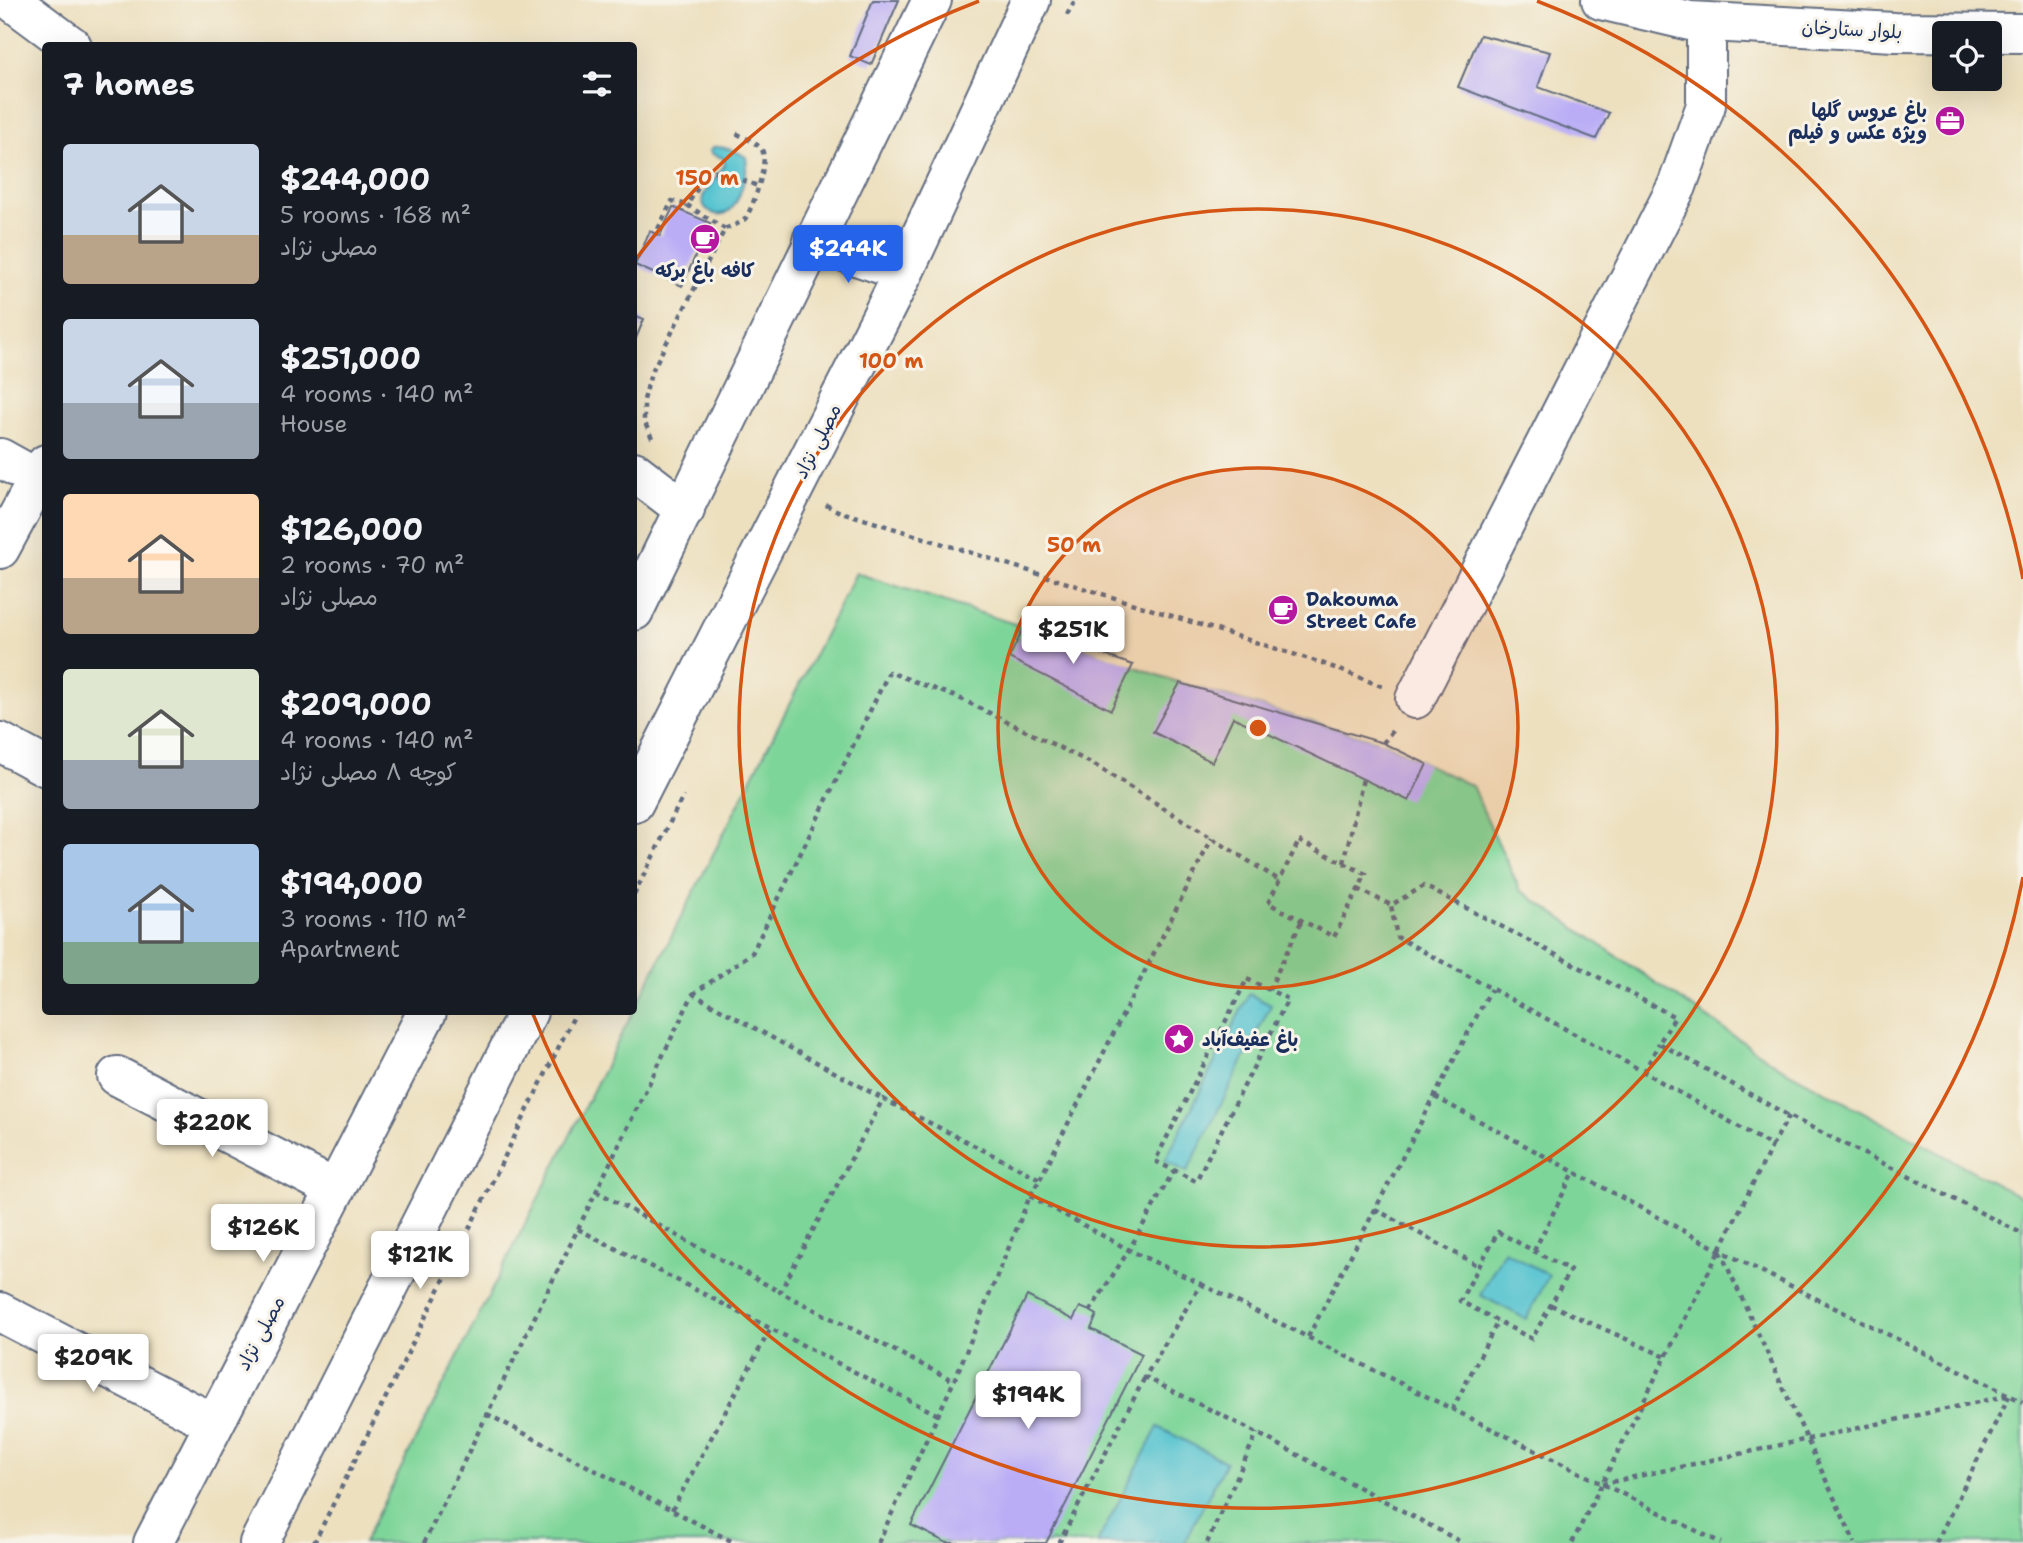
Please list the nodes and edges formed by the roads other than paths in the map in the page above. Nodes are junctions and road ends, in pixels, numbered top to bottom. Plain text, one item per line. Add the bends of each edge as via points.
1 (10, 0) edge
2 (932, 0) edge
3 (1031, 0) edge
4 (1601, 0) edge
5 (1808, 14) edge
6 (1706, 22) junction
7 (2023, 33) edge
8 (67, 42) edge
9 (812, 241) junction
10 (904, 272) junction
11 (0, 458) edge
12 (42, 472) edge
13 (637, 473) edge
14 (685, 510) junction
15 (0, 549) edge
16 (637, 605) edge
17 (1415, 699) road end
18 (0, 742) edge
19 (42, 765) edge
20 (637, 797) edge
21 (425, 1015) edge
22 (526, 1015) edge
23 (117, 1076) dead end
24 (335, 1189) junction
25 (0, 1312) edge
26 (213, 1423) junction
27 (153, 1543) edge
28 (259, 1543) edge

1 - 8 main road
2 - 9 main road
3 - 10 main road, مصلی نژاد
4 - 6 main road, بلوار ستارخان
5 - 6 main road, بلوار ستارخان
5 - 7 main road, بلوار ستارخان via 1894,32
6 - 17 main road via 1706,105 1677,186
9 - 10 main road
9 - 14 main road
10 - 20 main road, مصلی نژاد
11 - 12 main road
12 - 15 main road
13 - 14 main road
14 - 16 main road
18 - 19 main road
21 - 24 main road, مصلی نژاد
22 - 28 main road
23 - 24 main road
24 - 26 main road, مصلی نژاد
25 - 26 main road
26 - 27 main road, مصلی نژاد

